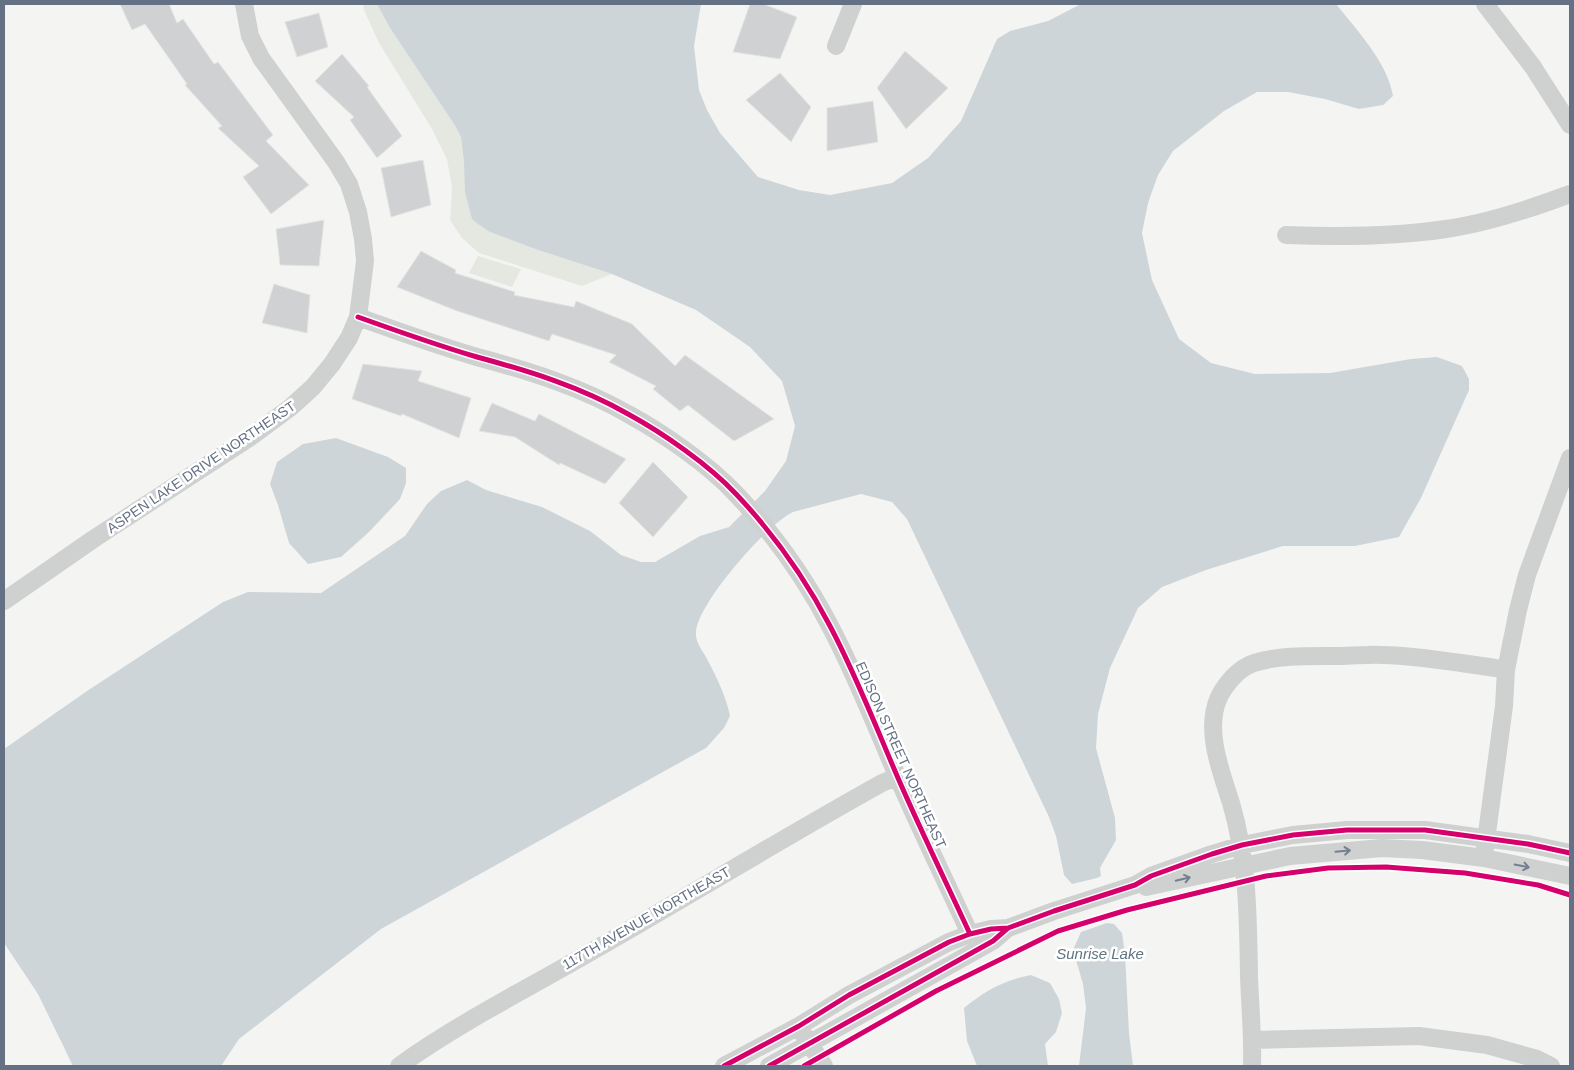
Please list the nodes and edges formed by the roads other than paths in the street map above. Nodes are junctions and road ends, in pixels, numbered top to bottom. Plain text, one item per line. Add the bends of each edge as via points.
1 (244, 4) edge
2 (853, 4) edge
3 (1485, 4) edge
4 (836, 46) dead end
5 (1570, 125) edge
6 (1570, 194) edge
7 (1286, 235) dead end
8 (358, 317) junction
9 (1570, 458) edge
10 (4, 601) edge
11 (1506, 670) junction
12 (898, 777) junction
13 (1485, 837) junction
14 (1242, 845) junction
15 (1570, 853) edge
16 (1484, 858) junction
17 (1243, 866) junction
18 (1570, 876) edge
19 (1131, 886) junction
20 (1008, 928) junction
21 (970, 934) junction
22 (799, 1026) junction
23 (1253, 1040) junction
24 (810, 1044) junction
25 (399, 1066) edge
26 (724, 1066) edge
27 (769, 1066) edge
28 (824, 1066) edge
29 (1252, 1066) edge
30 (1551, 1066) edge

1 - 8 street, ASPEN LAKE DRIVE NORTHEAST via 250,36 260,58 336,162 348,184 358,212 365,261
2 - 4 street
3 - 5 street via 1533,67
6 - 7 street via 1508,215 1447,229 1367,236
8 - 10 street, ASPEN LAKE DRIVE NORTHEAST via 332,364 313,388 291,407
8 - 12 street, EDISON STREET NORTHEAST via 514,367 594,397 672,441 735,493 799,574 829,625
9 - 11 street via 1527,575
11 - 13 street via 1504,706
11 - 14 street via 1432,658 1367,655 1276,659 1253,663 1238,672 1220,697 1213,723 1222,775
12 - 21 street, EDISON STREET NORTHEAST
12 - 25 street, 117TH AVENUE NORTHEAST via 873,787 743,862 444,1036
13 - 14 street via 1425,830 1357,830 1293,835
13 - 15 street
13 - 16 street
14 - 17 street
14 - 19 street
17 -> 16 street via 1290,856 1382,848
16 -> 18 street
19 -> 17 street via 1148,887
17 - 23 street via 1248,904
19 - 20 street
20 - 21 street
20 - 24 street via 993,941
21 - 22 street via 888,974
22 - 24 street
22 - 26 street
23 - 29 street
23 - 30 street via 1419,1036 1487,1044
24 - 27 street
24 - 28 street

